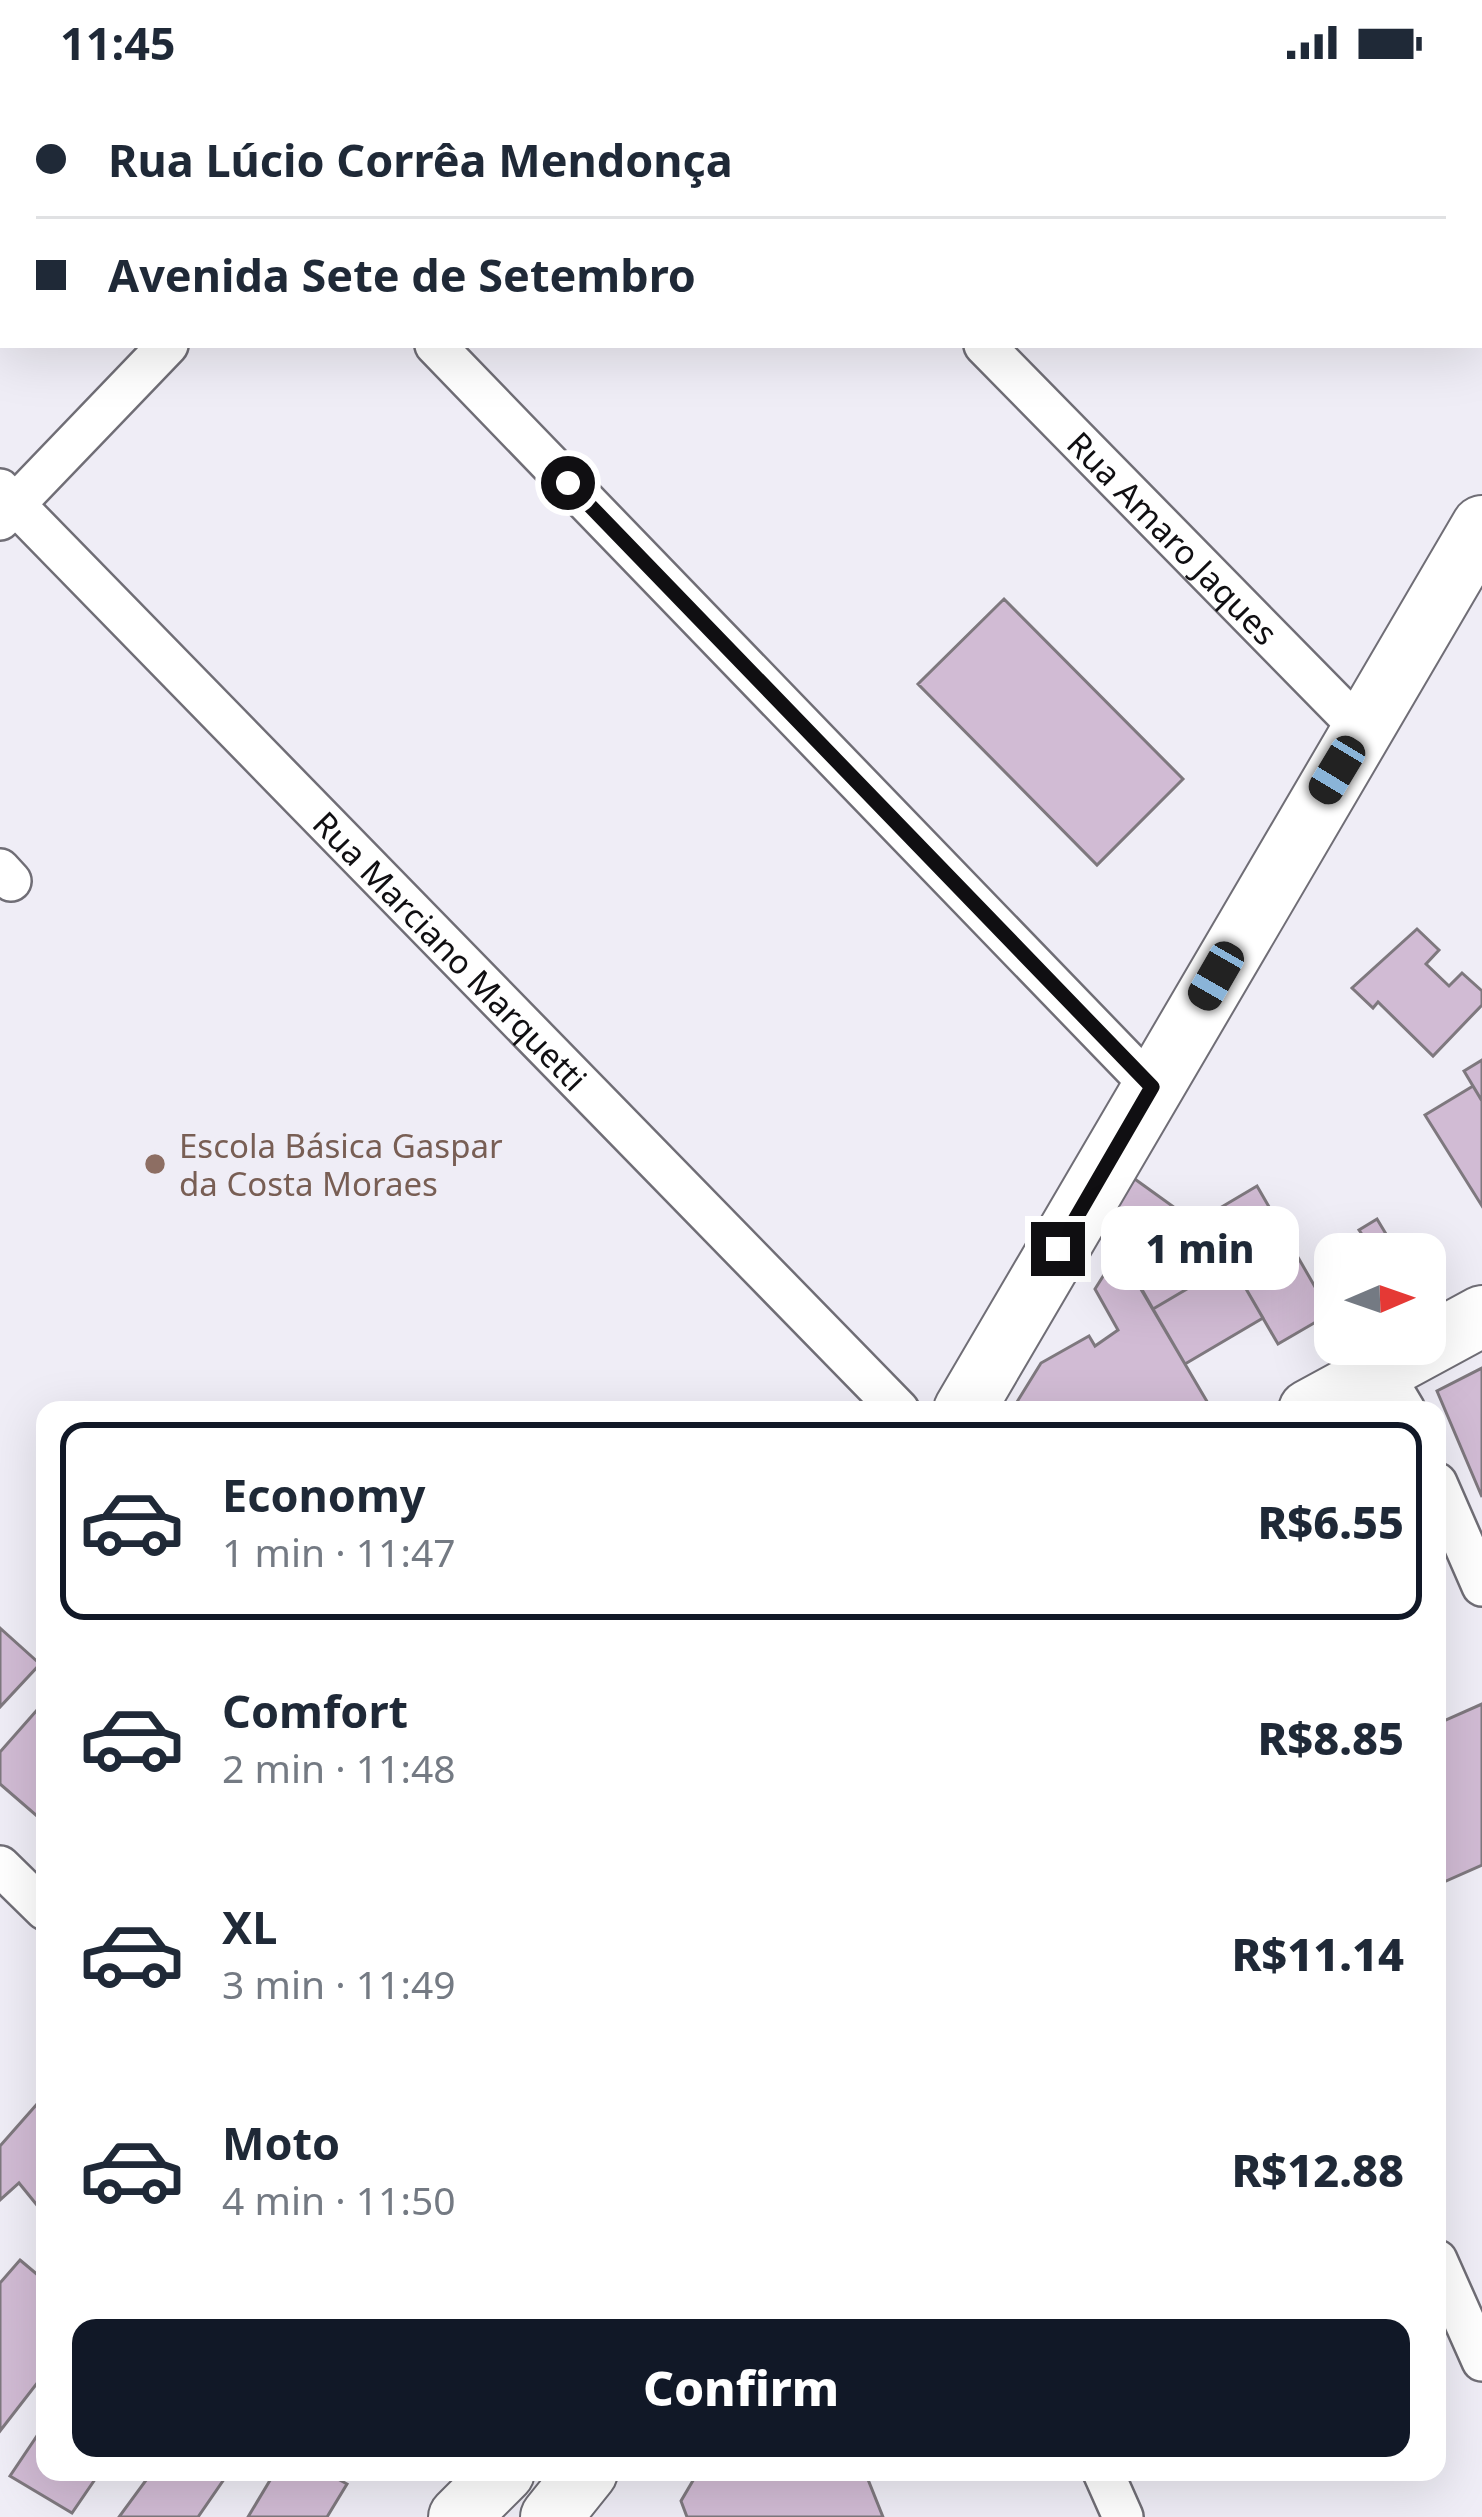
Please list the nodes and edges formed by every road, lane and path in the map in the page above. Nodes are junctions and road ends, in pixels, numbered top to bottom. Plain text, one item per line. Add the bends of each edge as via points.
1 (165, 348) edge
2 (438, 348) edge
3 (987, 348) edge
4 (5, 505) edge
5 (1482, 526) edge
6 (1361, 729) junction
7 (1152, 1087) junction
8 (1482, 1316) edge
9 (1394, 1391) edge
10 (890, 1401) edge
11 (969, 1401) edge
12 (1349, 1401) edge
13 (1446, 1504) edge
14 (1482, 1586) edge
15 (0, 1866) edge
16 (36, 1901) edge
17 (1446, 2280) edge
18 (1482, 2360) edge
19 (495, 2481) edge
20 (580, 2481) edge
21 (1107, 2481) edge
22 (459, 2517) edge
23 (551, 2517) edge
24 (1123, 2517) edge

1 - 4 street
2 - 7 street
3 - 6 street, Rua Amaro Jaques
4 - 10 street, Rua Marciano Marquetti
5 - 6 main road
6 - 7 main road
7 - 11 main road
8 - 9 main road
9 - 12 main road
13 - 14 street
15 - 16 street
17 - 18 street
19 - 22 main road
20 - 23 main road
21 - 24 street

